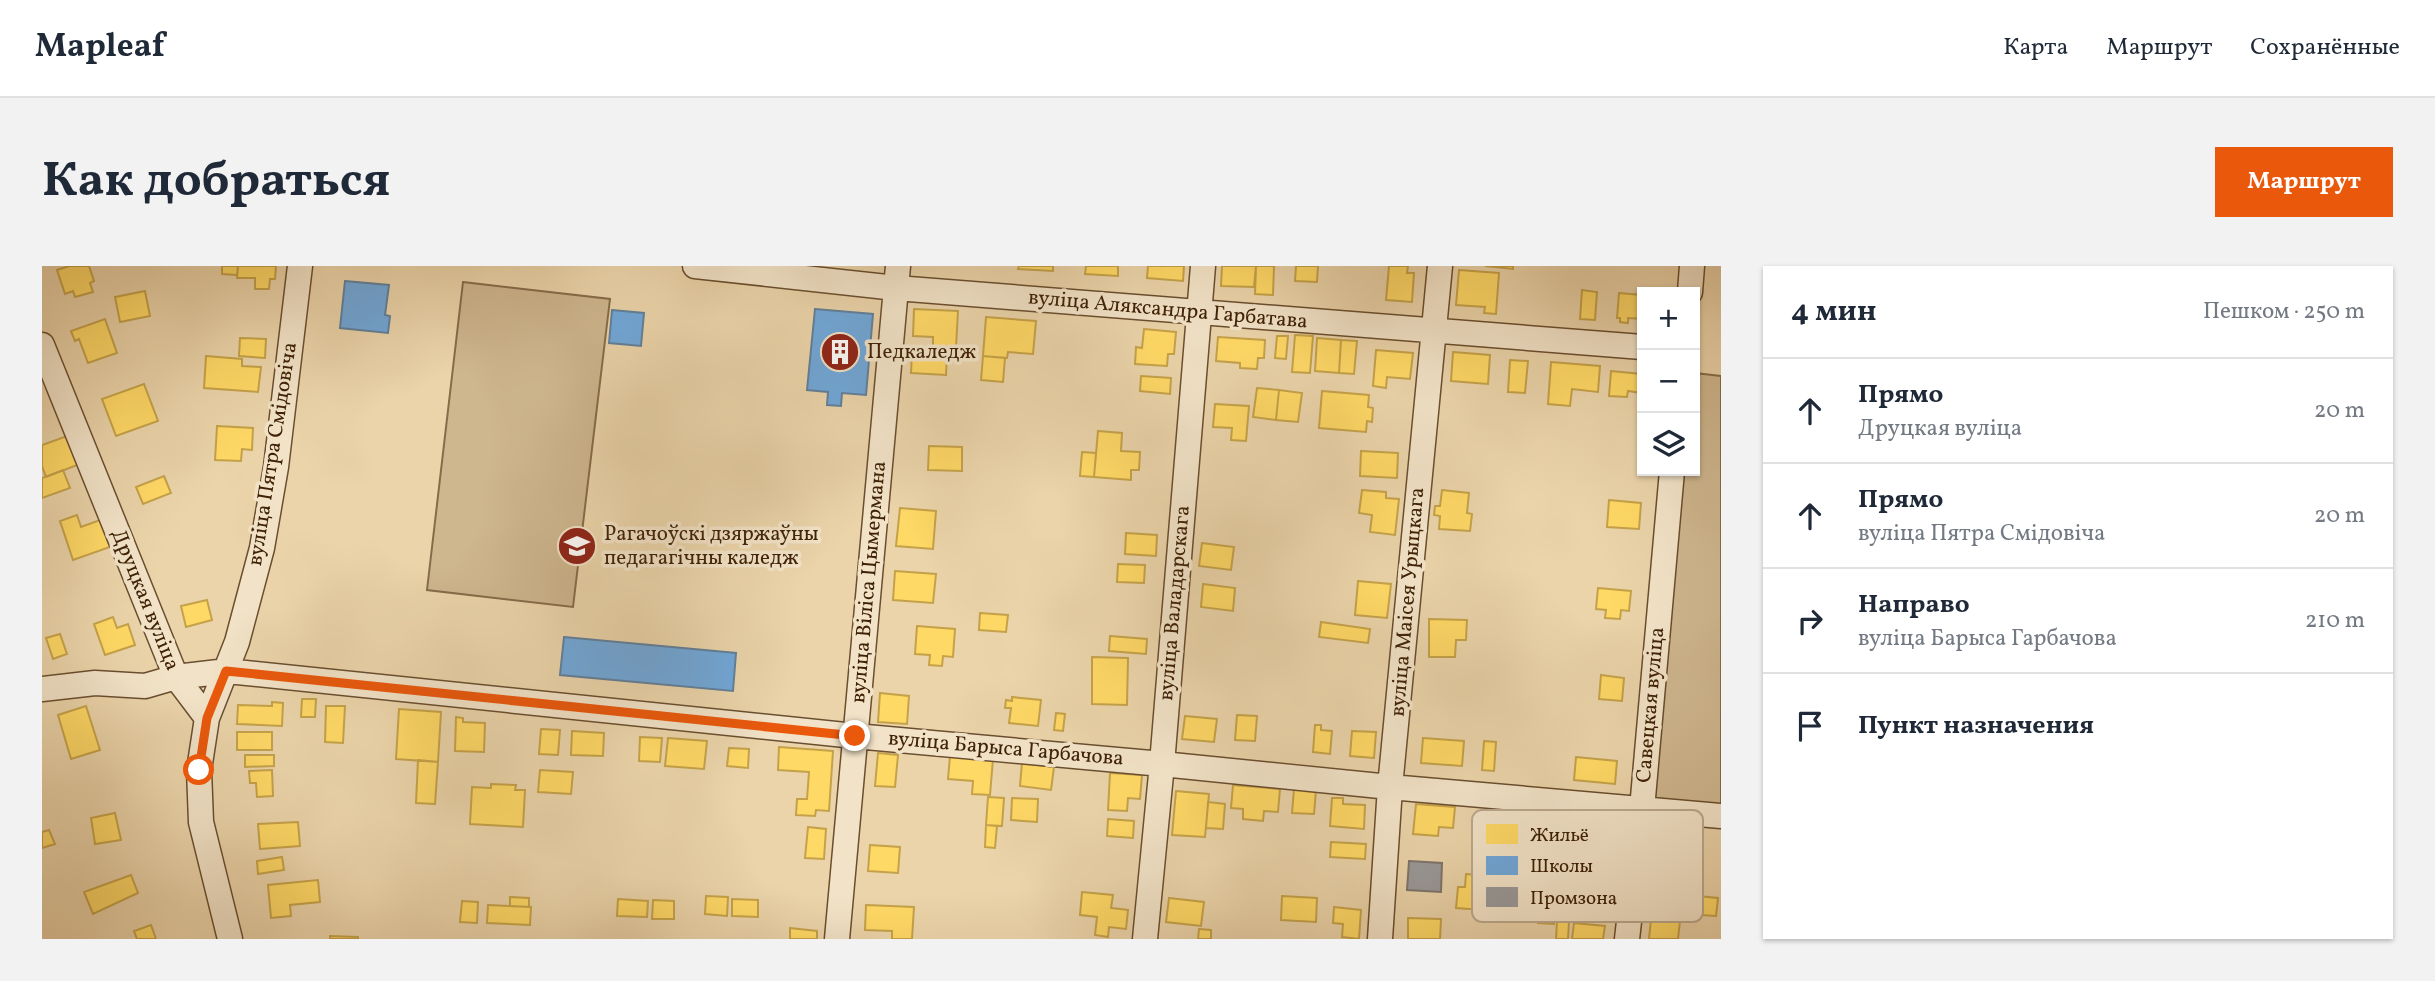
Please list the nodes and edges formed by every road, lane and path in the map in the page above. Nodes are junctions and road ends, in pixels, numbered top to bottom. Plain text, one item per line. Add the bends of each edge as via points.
1 (300, 266) edge
2 (695, 266) edge
3 (1203, 266) edge
4 (1440, 266) edge
5 (1692, 266) edge
6 (897, 277) edge
7 (1690, 287) edge
8 (1199, 312) junction
9 (1433, 331) junction
10 (42, 345) edge
11 (1637, 347) edge
12 (1672, 476) edge
13 (226, 671) junction
14 (176, 677) junction
15 (42, 689) edge
16 (207, 718) junction
17 (855, 736) junction
18 (1162, 764) junction
19 (1390, 787) junction
20 (1642, 809) junction
21 (1653, 810) edge
22 (1703, 814) edge
23 (1721, 816) edge
24 (230, 939) edge
25 (837, 939) edge
26 (1145, 939) edge
27 (1380, 939) edge

1 - 13 street, вуліца Пятра Смідовіча via 262,548
2 - 6 street, вуліца Аляксандра Гарбатава
3 - 8 street, вуліца Валадарскага
4 - 9 street, вуліца Маісея Урыцкага
5 - 7 street
6 - 8 street, вуліца Аляксандра Гарбатава
6 - 17 street, вуліца Віліса Цымермана
8 - 9 street, вуліца Аляксандра Гарбатава
8 - 18 street, вуліца Валадарскага
9 - 11 street, вуліца Аляксандра Гарбатава
9 - 19 street, вуліца Маісея Урыцкага
10 - 14 street, Друцкая вуліца
12 - 20 street, Савецкая вуліца
13 - 14 street, вуліца Барыса Гарбачова
13 - 16 street, вуліца Пятра Смідовіча
13 - 17 street, вуліца Барыса Гарбачова
14 - 15 street, вуліца Барыса Гарбачова via 145,686 95,683
14 - 16 street, Друцкая вуліца
16 - 24 street via 199,770 201,822
17 - 18 street, вуліца Барыса Гарбачова
17 - 25 street, вуліца Віліса Цымермана
18 - 19 street, вуліца Барыса Гарбачова
18 - 26 street, вуліца Валадарскага
19 - 20 street, вуліца Барыса Гарбачова
19 - 27 street, вуліца Маісея Урыцкага
20 - 21 street, вуліца Барыса Гарбачова
22 - 23 street, вуліца Барыса Гарбачова

